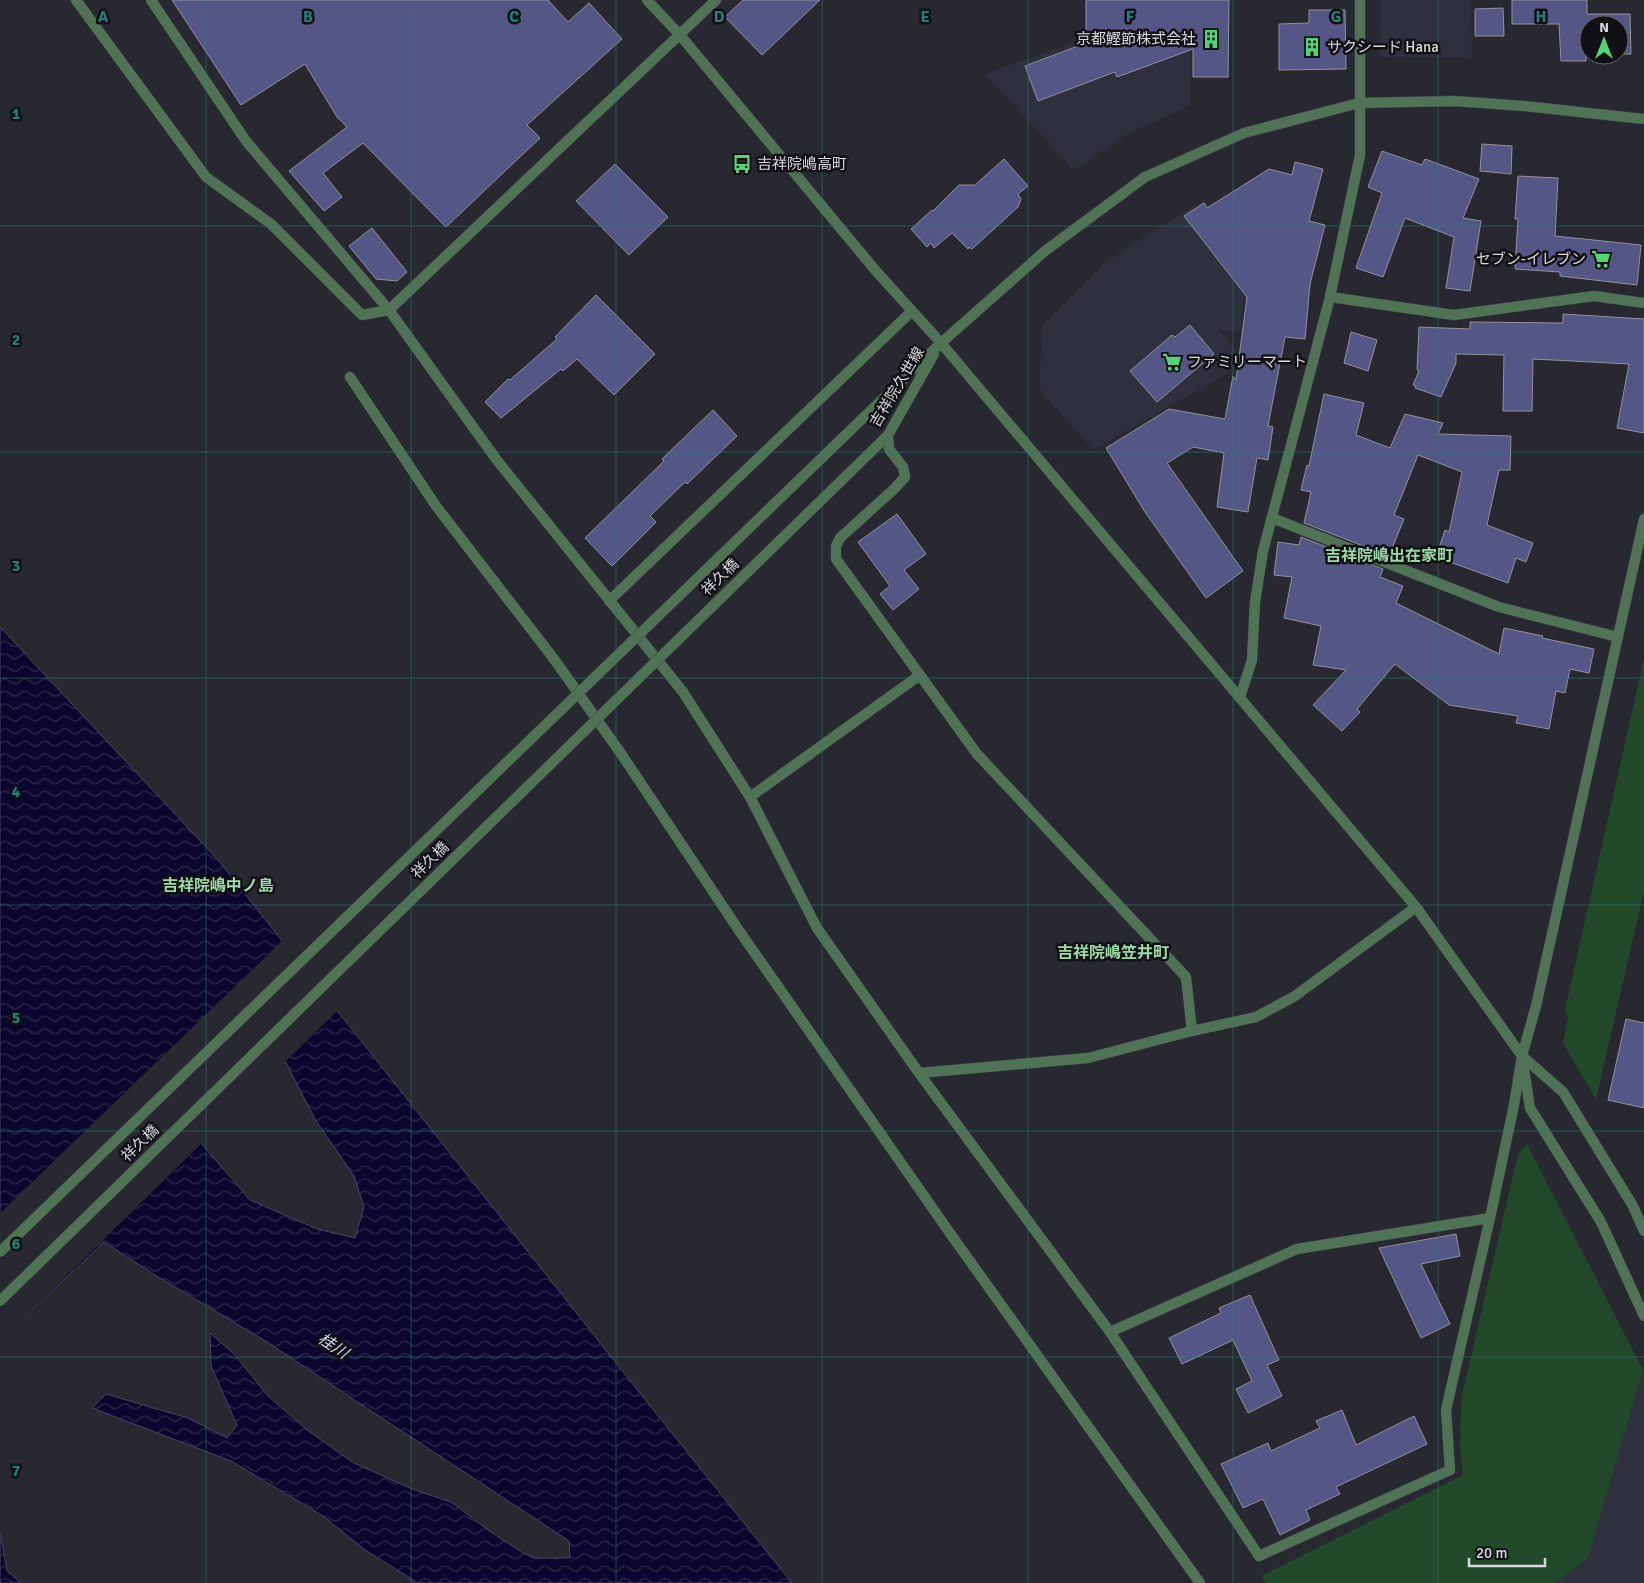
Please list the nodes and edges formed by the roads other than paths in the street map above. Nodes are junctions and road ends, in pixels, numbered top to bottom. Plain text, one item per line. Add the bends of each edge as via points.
1 (76, 0) edge
2 (151, 0) edge
3 (647, 0) edge
4 (716, 0) edge
5 (1360, 0) edge
6 (680, 36) junction
7 (1358, 103) junction
8 (1644, 120) edge
9 (1330, 297) junction
10 (1644, 303) edge
11 (389, 310) junction
12 (912, 311) junction
13 (941, 343) junction
14 (350, 377) dead end
15 (860, 421) joint
16 (885, 438) junction
17 (1272, 518) junction
18 (1644, 519) edge
19 (610, 601) junction
20 (1618, 637) junction
21 (920, 675) junction
22 (1240, 697) junction
23 (750, 796) junction
24 (1416, 908) junction
25 (1192, 1031) junction
26 (1522, 1056) junction
27 (919, 1074) junction
28 (1490, 1218) junction
29 (1644, 1231) edge
30 (0, 1252) edge
31 (0, 1301) edge
32 (1644, 1316) edge
33 (1110, 1332) junction
34 (1200, 1583) edge

1 - 11 street via 206,178 271,224 362,315
2 - 11 street via 246,140
3 - 6 street
4 - 6 street
5 - 7 street
6 - 11 street
6 - 12 street
7 - 8 street via 1454,101
7 - 9 street via 1360,155
7 - 13 street via 1244,132 1145,177 1045,252
9 - 10 street via 1454,315 1594,296
9 - 17 street
11 - 19 street via 496,459
12 - 13 street
12 - 19 street
13 - 15 street, 吉祥院久世線
13 - 16 street, 吉祥院久世線
13 - 22 street
14 - 34 street via 436,506 554,659 952,1236
15 - 30 street, 祥久橋, bridge
16 - 21 street via 903,467 905,477 840,538 836,559
16 - 31 street, 祥久橋, bridge
17 - 20 street via 1499,607
17 - 22 street via 1255,602 1252,660
18 - 20 street
19 - 23 street via 684,692
20 - 26 street
21 - 23 street
21 - 25 street via 977,754 1186,977
22 - 24 street
23 - 27 street via 817,928
24 - 25 street via 1294,996 1256,1017
24 - 26 street
25 - 27 street via 1088,1058
26 - 28 street
26 - 29 street via 1563,1092 1633,1206
26 - 32 street via 1530,1108 1601,1222
27 - 33 street
28 - 33 street via 1297,1249
28 - 33 street via 1446,1410 1450,1470 1258,1556

